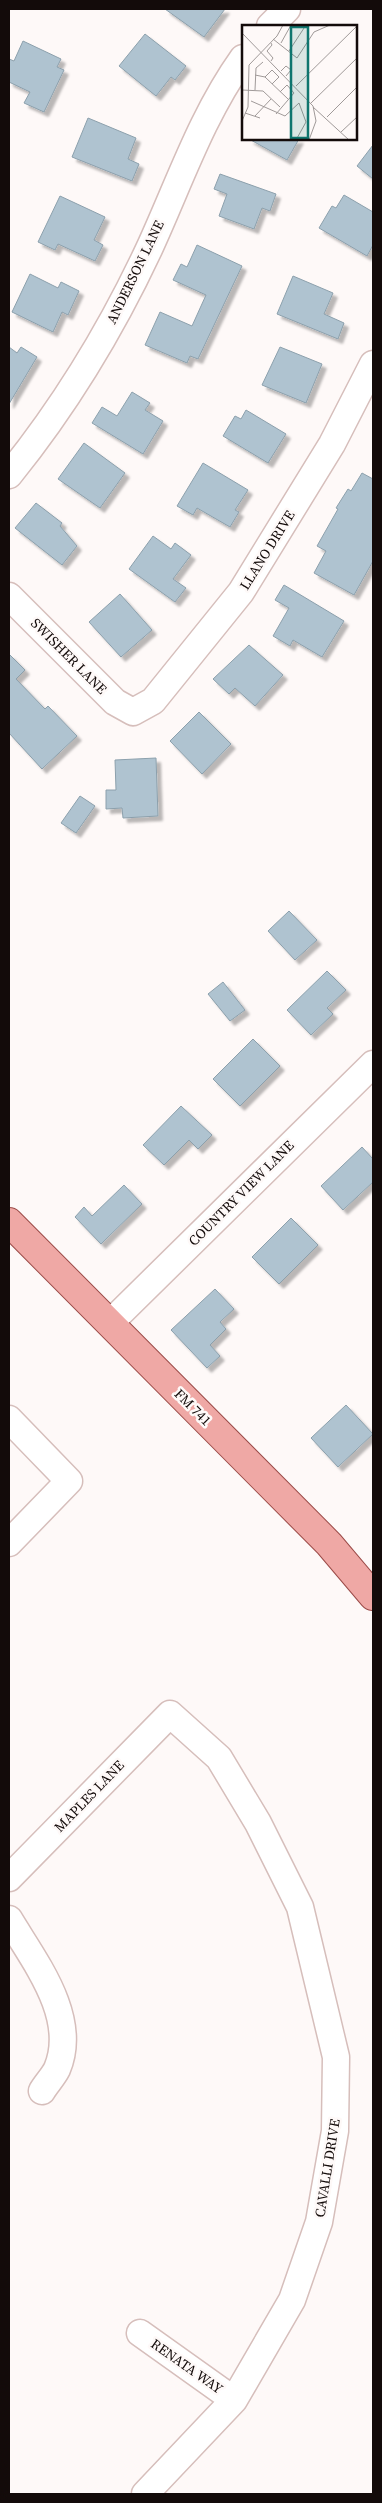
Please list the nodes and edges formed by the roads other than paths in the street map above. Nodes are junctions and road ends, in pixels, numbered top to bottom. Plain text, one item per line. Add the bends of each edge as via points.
1 (287, 9) edge
2 (271, 25) edge
3 (242, 60) edge
4 (373, 364) edge
5 (9, 475) edge
6 (9, 596) edge
7 (133, 712) joint
8 (373, 1064) edge
9 (9, 1222) edge
10 (110, 1323) junction
11 (9, 1419) edge
12 (9, 1543) edge
13 (373, 1596) edge
14 (170, 1714) joint
15 (9, 1878) edge
16 (9, 1919) edge
17 (42, 2092) dead end
18 (140, 2333) dead end
19 (234, 2400) junction
20 (145, 2494) edge

1 - 2 street
3 - 5 street, ANDERSON LANE via 209,112 149,248 102,337 44,429
4 - 7 street, LLANO DRIVE via 332,444 241,592 153,701
6 - 7 street, SWISHER LANE via 115,702
8 - 10 street, COUNTRY VIEW LANE
9 - 10 main road, FM 741 / FM 741
10 - 13 main road, FM 741 / FM 741 via 322,1537
11 - 12 street via 69,1481
14 - 15 street, MAPLES LANE
14 - 19 street, CAVALLI DRIVE via 219,1758 258,1823 300,1907 336,2057 335,2131 318,2222 292,2300
16 - 17 street via 47,1983 60,2017 62,2044 57,2068
18 - 19 street, RENATA WAY
19 - 20 street, CAVALLI DRIVE

